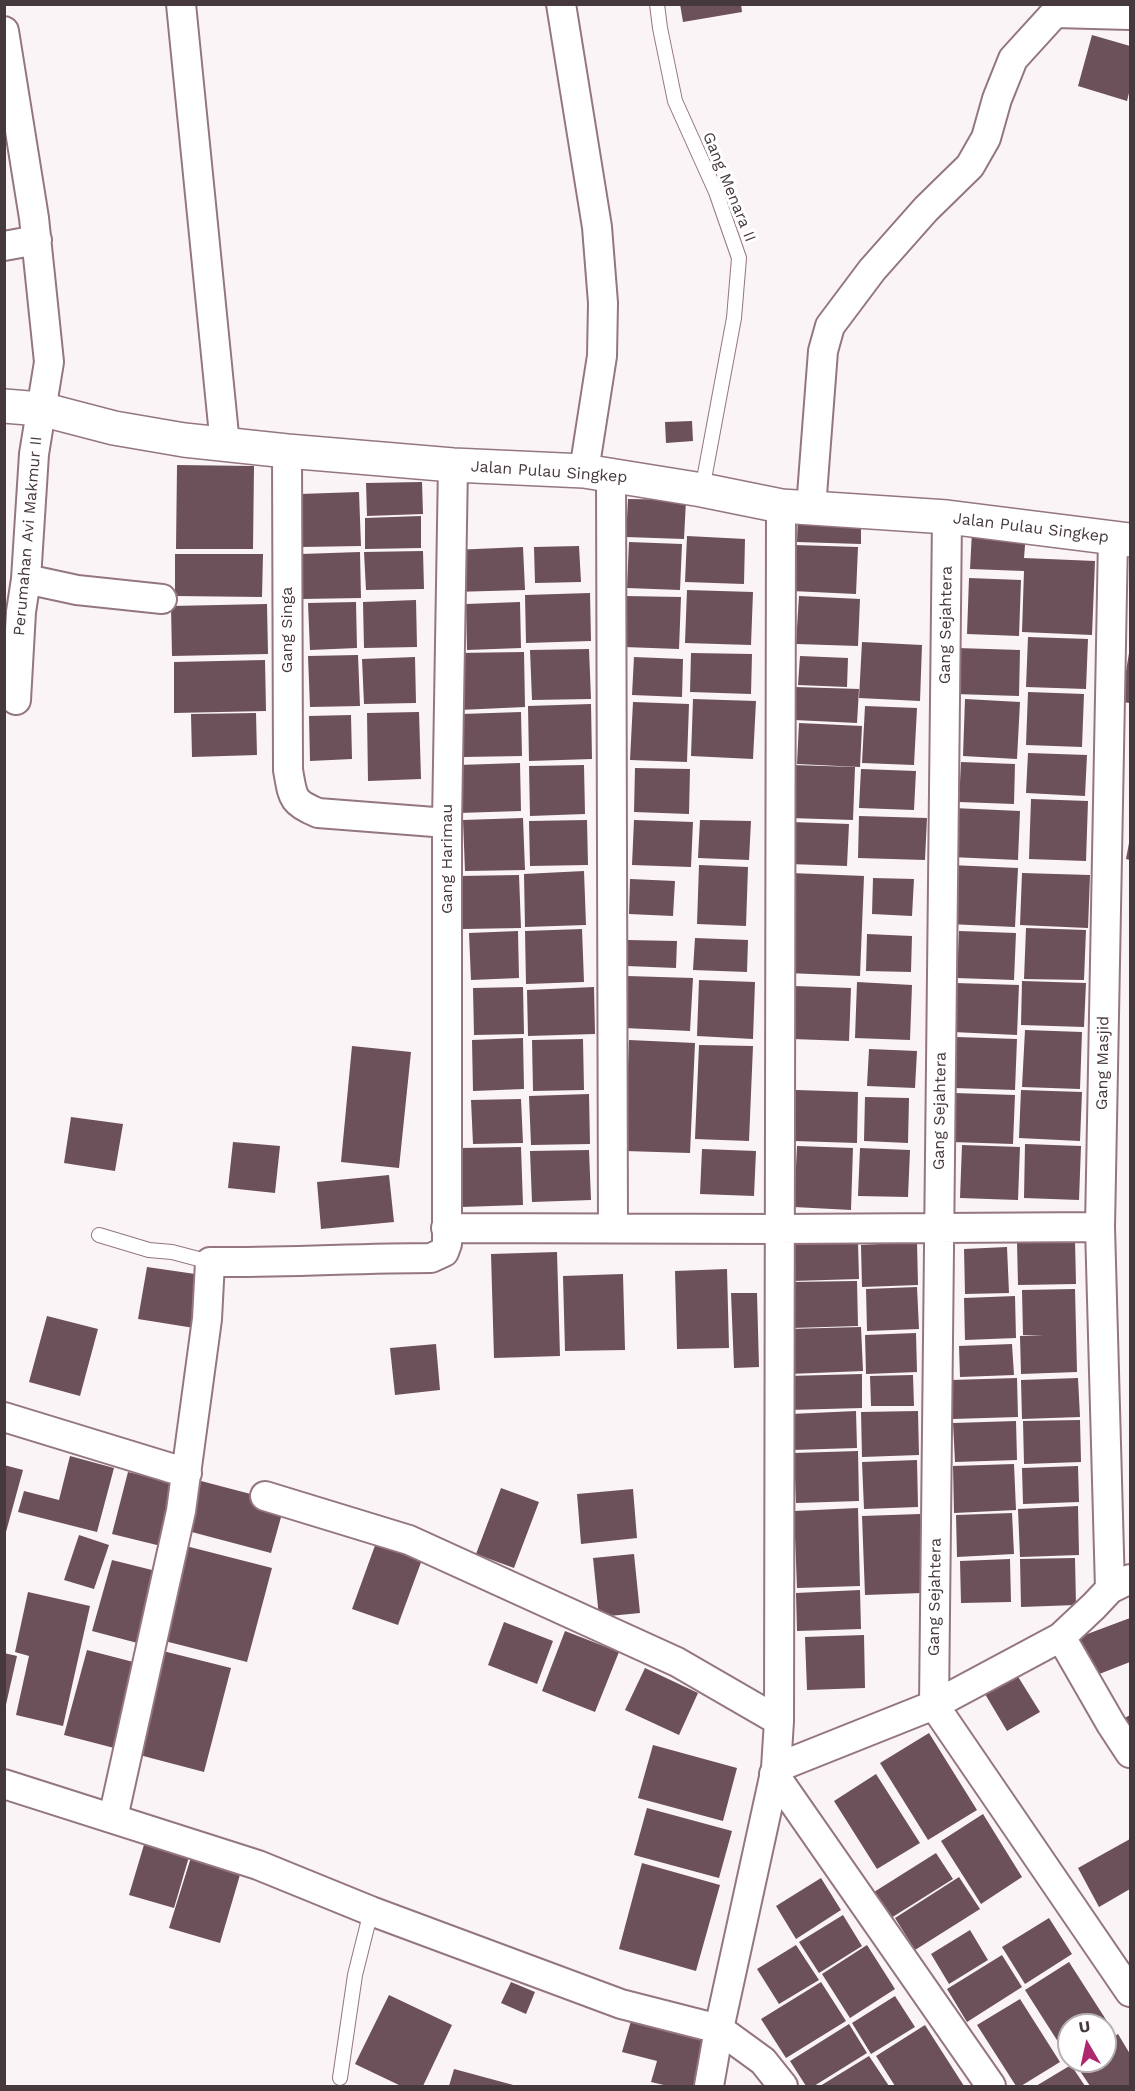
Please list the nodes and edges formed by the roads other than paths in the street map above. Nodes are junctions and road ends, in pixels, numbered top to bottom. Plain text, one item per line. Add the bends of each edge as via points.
1 (181, 4) edge
2 (561, 4) edge
3 (657, 4) edge
4 (1059, 9) edge
5 (1131, 15) edge
6 (4, 31) edge
7 (36, 240) junction
8 (4, 246) edge
9 (4, 406) edge
10 (40, 409) junction
11 (225, 445) junction
12 (287, 451) junction
13 (453, 465) junction
14 (597, 473) junction
15 (702, 490) junction
16 (796, 507) junction
17 (948, 518) junction
18 (1122, 539) edge
19 (26, 579) junction
20 (162, 599) dead end
21 (16, 700) dead end
22 (1120, 730) edge
23 (447, 823) junction
24 (1100, 1227) junction
25 (613, 1228) junction
26 (938, 1228) junction
27 (778, 1229) junction
28 (99, 1235) dead end
29 (445, 1240) junction
30 (210, 1262) junction
31 (4, 1417) edge
32 (187, 1473) junction
33 (265, 1496) dead end
34 (1120, 1584) edge
35 (1061, 1637) junction
36 (934, 1705) junction
37 (779, 1721) junction
38 (1131, 1753) edge
39 (775, 1771) junction
40 (4, 1784) edge
41 (113, 1818) junction
42 (371, 1911) junction
43 (1131, 1992) edge
44 (719, 2029) junction
45 (340, 2078) dead end
46 (709, 2086) edge
47 (783, 2086) edge
48 (991, 2086) edge

1 - 11 street
2 - 14 street via 597,227 603,303
3 - 15 lane, Gang Menara II via 675,101 716,192 739,258 734,318
4 - 5 street
4 - 16 street via 1013,59 986,138 970,166 872,270 830,326
6 - 7 street, Perumahan Avi Makmur II
7 - 8 street
7 - 10 street, Perumahan Avi Makmur II via 49,362
9 - 10 street, Jalan Pulau Singkep
10 - 11 street, Jalan Pulau Singkep via 114,428
10 - 19 street, Perumahan Avi Makmur II
11 - 12 street, Jalan Pulau Singkep
12 - 13 street, Jalan Pulau Singkep
12 - 23 street, Gang Singa via 288,770 292,791 300,806 318,813
13 - 14 street, Jalan Pulau Singkep
13 - 23 street, Gang Harimau
14 - 15 street, Jalan Pulau Singkep
14 - 25 street
15 - 16 street, Jalan Pulau Singkep
16 - 17 street, Jalan Pulau Singkep
16 - 27 street
17 - 18 street, Jalan Pulau Singkep
17 - 26 street, Gang Sejahtera
18 - 22 street, Gang Masjid
19 - 20 street via 76,590
19 - 21 street, Perumahan Avi Makmur II
22 - 24 street, Gang Masjid
23 - 29 street, Gang Harimau
24 - 26 street
24 - 34 street, Gang Masjid
25 - 27 street
25 - 29 street
26 - 27 street
26 - 36 street, Gang Sejahtera
27 - 37 street
28 - 30 lane
29 - 30 street via 431,1258
30 - 32 street via 207,1319
31 - 32 street
32 - 41 street
33 - 37 street via 409,1540 677,1662
34 - 35 street
35 - 36 street
35 - 38 street
36 - 39 street
36 - 43 street
37 - 39 street
39 - 44 street
39 - 48 street
40 - 41 street
41 - 42 street via 258,1865
42 - 44 street via 621,2004
42 - 45 lane via 355,1975
44 - 46 street
44 - 47 street via 763,2061

